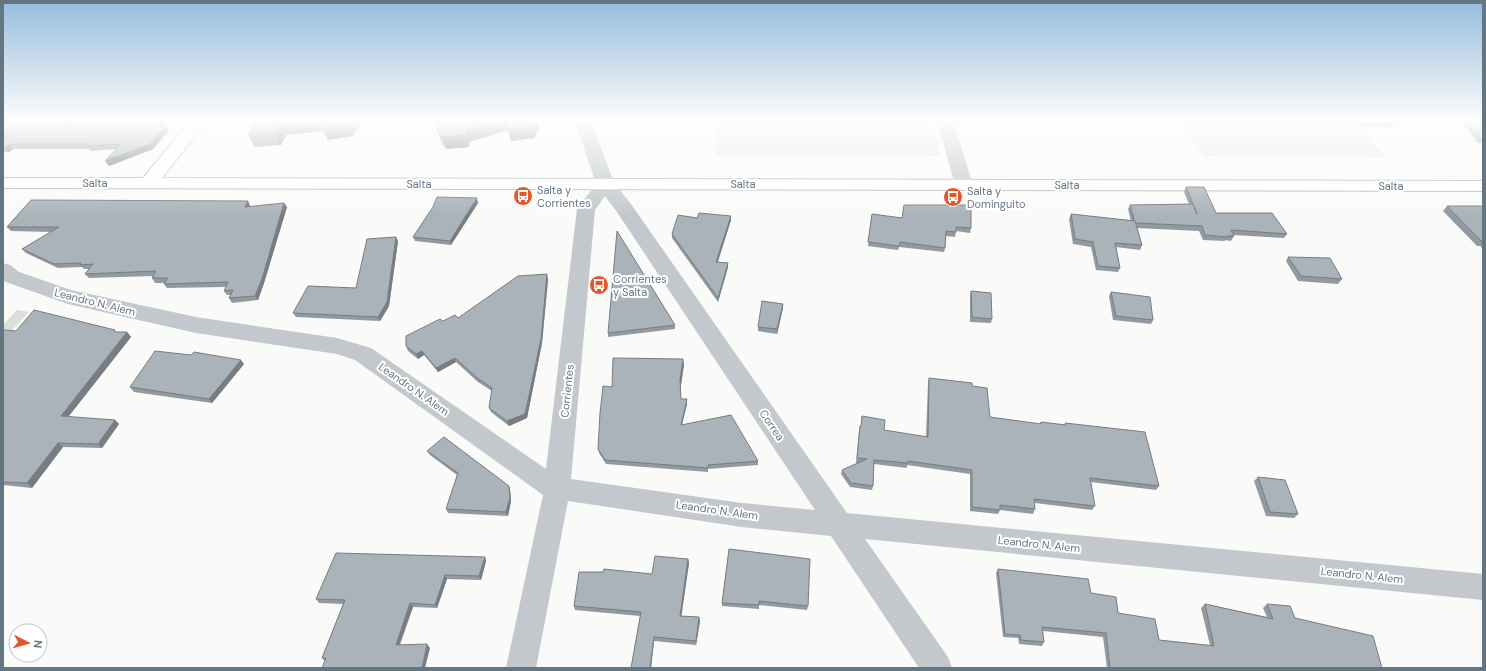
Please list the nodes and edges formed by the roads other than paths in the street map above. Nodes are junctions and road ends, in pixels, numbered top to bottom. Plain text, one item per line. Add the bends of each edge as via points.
1 (173, 152) edge
2 (594, 152) edge
3 (954, 152) edge
4 (3, 183) edge
5 (148, 183) junction
6 (605, 184) junction
7 (964, 185) junction
8 (1483, 186) edge
9 (3, 270) edge
10 (557, 488) junction
11 (839, 524) junction
12 (1483, 587) edge
13 (521, 668) edge
14 (937, 668) edge

1 - 5 main road
2 - 6 street
3 - 7 street
4 - 5 main road, Salta
5 - 6 main road, Salta
6 - 7 main road, Salta
6 - 10 street, Corrientes via 586,209
6 - 11 street, Correa via 624,208
7 - 8 main road, Salta
9 - 10 street, Leandro N. Alem via 12,277 68,297 196,325 337,346 363,354 552,487
10 - 11 street, Leandro N. Alem via 742,514
10 - 13 street, Corrientes
11 - 12 street, Leandro N. Alem
11 - 14 street, Correa

